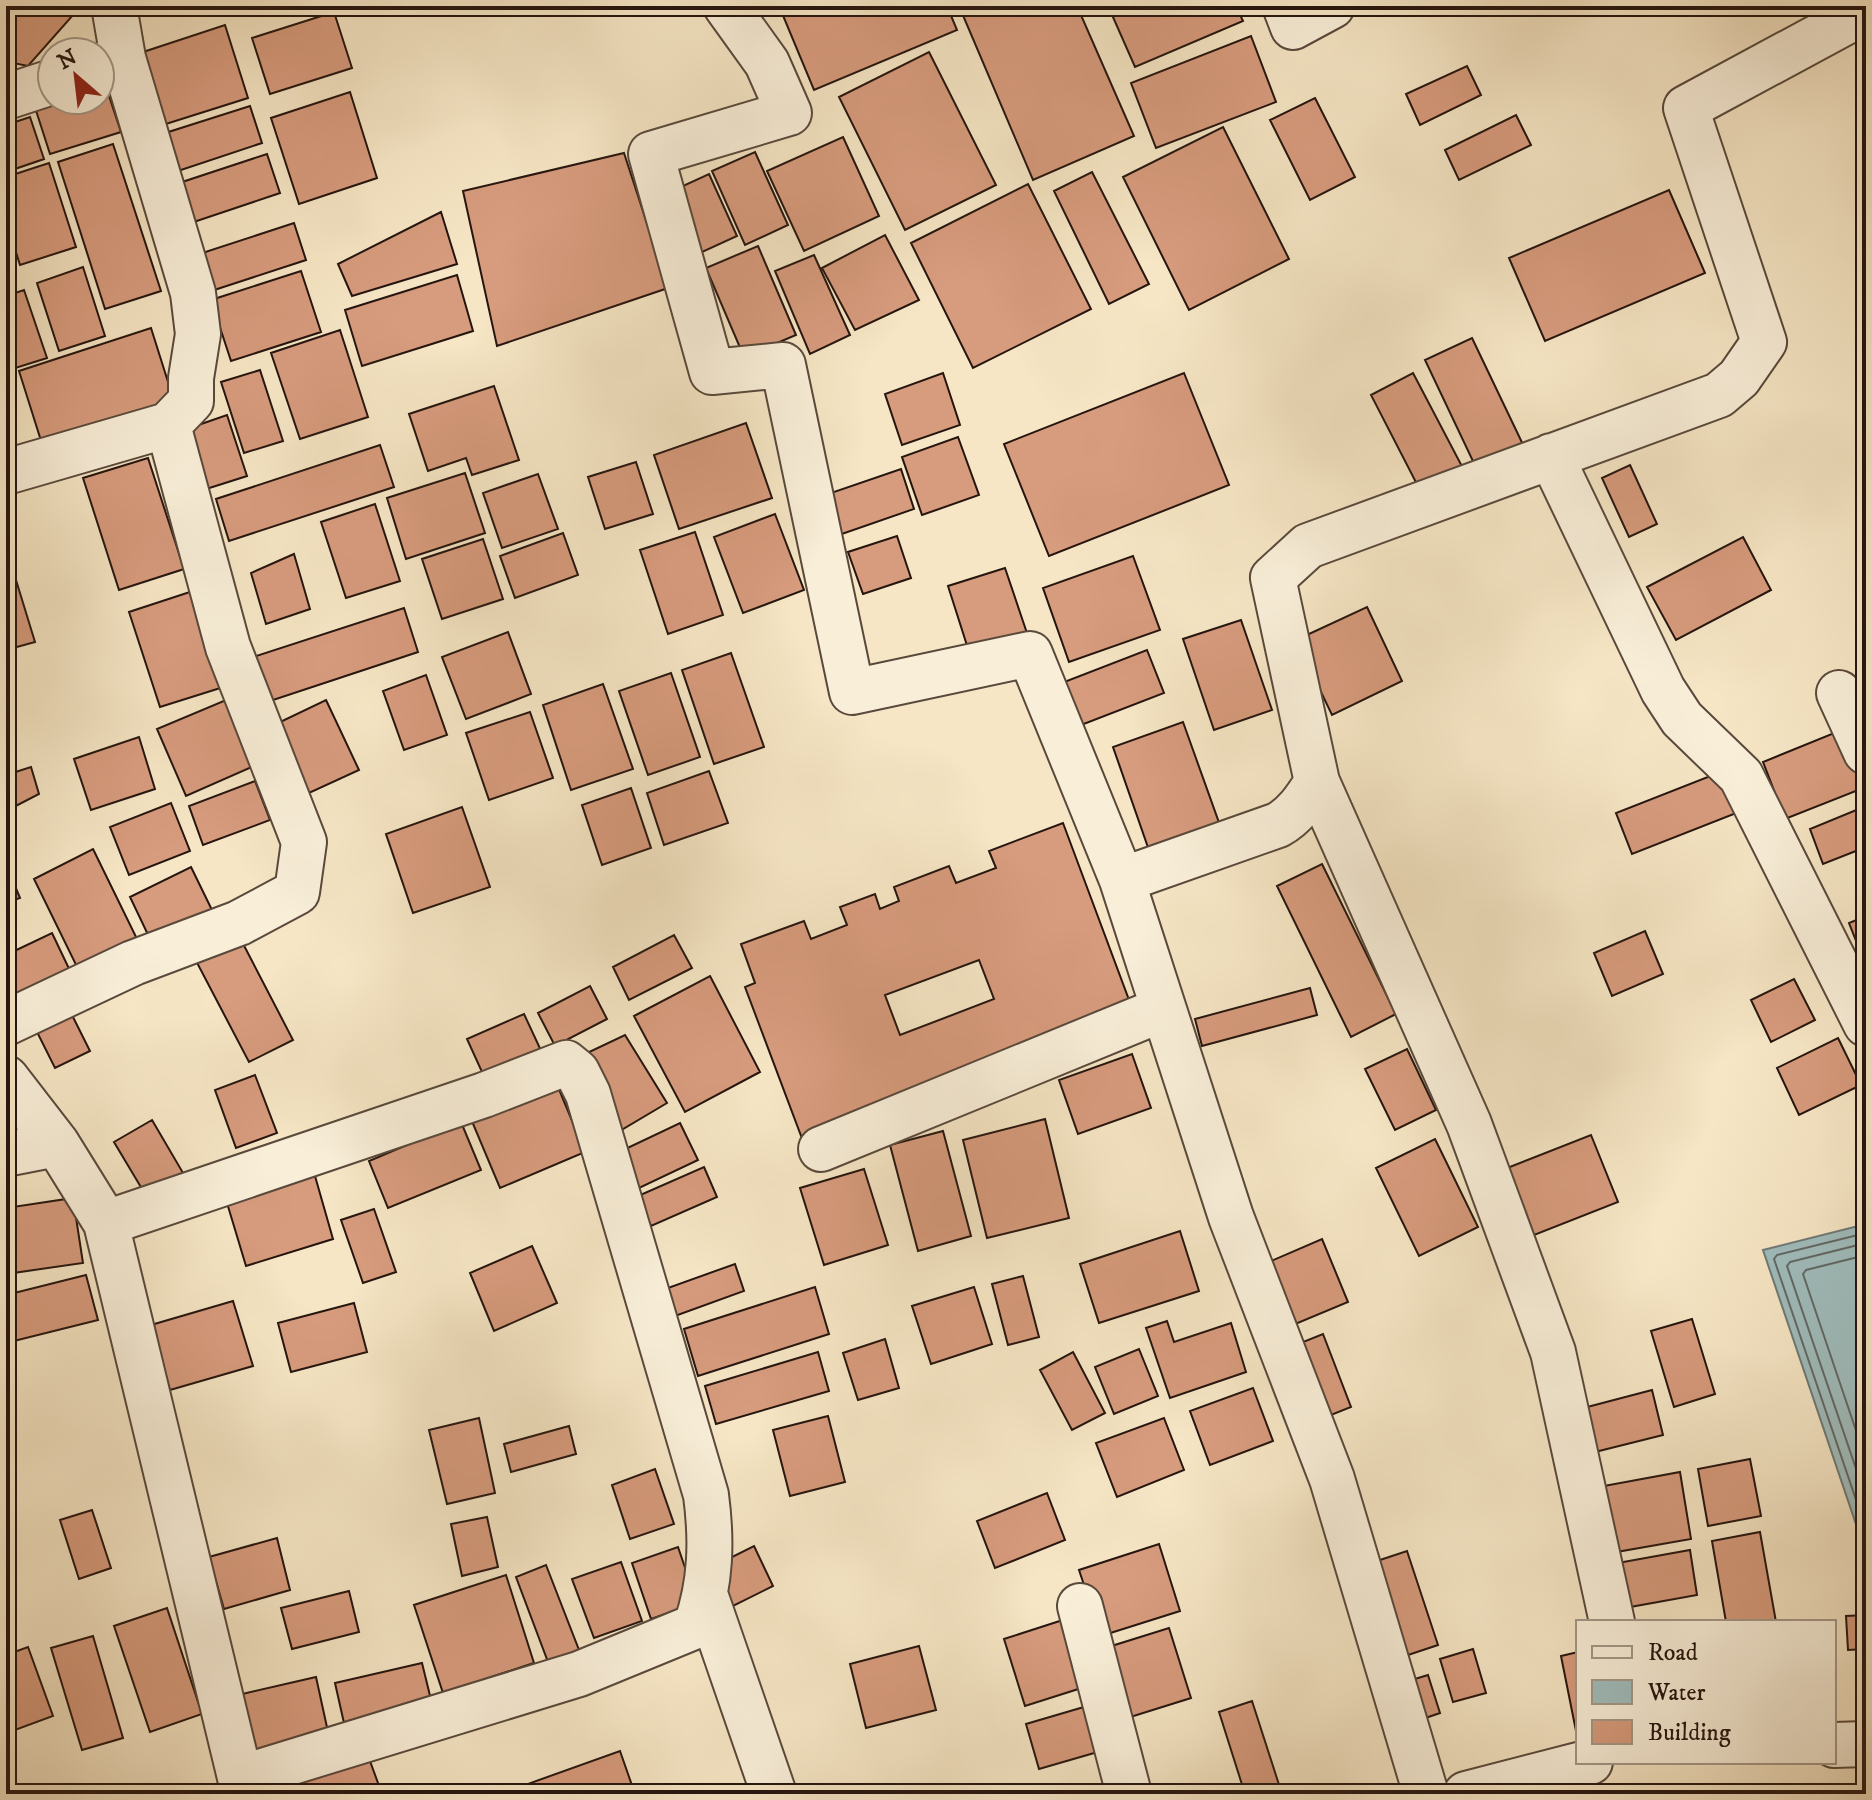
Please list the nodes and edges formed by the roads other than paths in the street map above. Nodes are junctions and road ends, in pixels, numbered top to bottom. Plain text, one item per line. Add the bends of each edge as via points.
1 (114, 6) edge
2 (726, 6) edge
3 (1285, 6) edge
4 (1332, 6) edge
5 (1866, 11) edge
6 (113, 36) edge
7 (116, 73) edge
8 (36, 87) edge
9 (6, 97) edge
10 (168, 425) junction
11 (1551, 456) junction
12 (6, 472) edge
13 (1839, 693) dead end
14 (1866, 752) edge
15 (1317, 782) junction
16 (1122, 880) junction
17 (1163, 1009) junction
18 (6, 1023) edge
19 (1866, 1024) edge
20 (6, 1078) edge
21 (57, 1144) junction
22 (821, 1149) dead end
23 (6, 1154) edge
24 (106, 1223) junction
25 (706, 1597) junction
26 (1080, 1606) dead end
27 (1612, 1620) edge
28 (1866, 1744) edge
29 (1836, 1745) edge
30 (1582, 1764) edge
31 (242, 1786) edge
32 (774, 1794) edge
33 (1129, 1794) edge
34 (1426, 1794) edge
35 (1466, 1794) edge

1 - 6 street
2 - 16 street via 767,63 789,113 651,154 712,372 783,365 852,692 1030,654
3 - 4 street via 1293,27
5 - 11 street via 1686,108 1764,342 1751,364 1719,395
7 - 10 street via 193,293 198,334 191,401
8 - 9 street
10 - 12 street
10 - 18 street via 228,647 304,842 297,892 239,923 133,963
11 - 15 street via 1308,546 1273,578
11 - 19 street via 1663,690 1682,719 1741,776
13 - 14 street
15 - 16 street via 1303,804 1278,825
15 - 27 street via 1469,1124 1553,1352
16 - 17 street
17 - 22 street
17 - 34 street via 1231,1217 1332,1479
20 - 21 street
21 - 23 street
21 - 24 street
24 - 25 street via 566,1063 588,1094 706,1495 711,1533
24 - 31 street
25 - 31 street via 696,1626 579,1674
25 - 32 street
26 - 33 street
28 - 29 street
30 - 35 street

